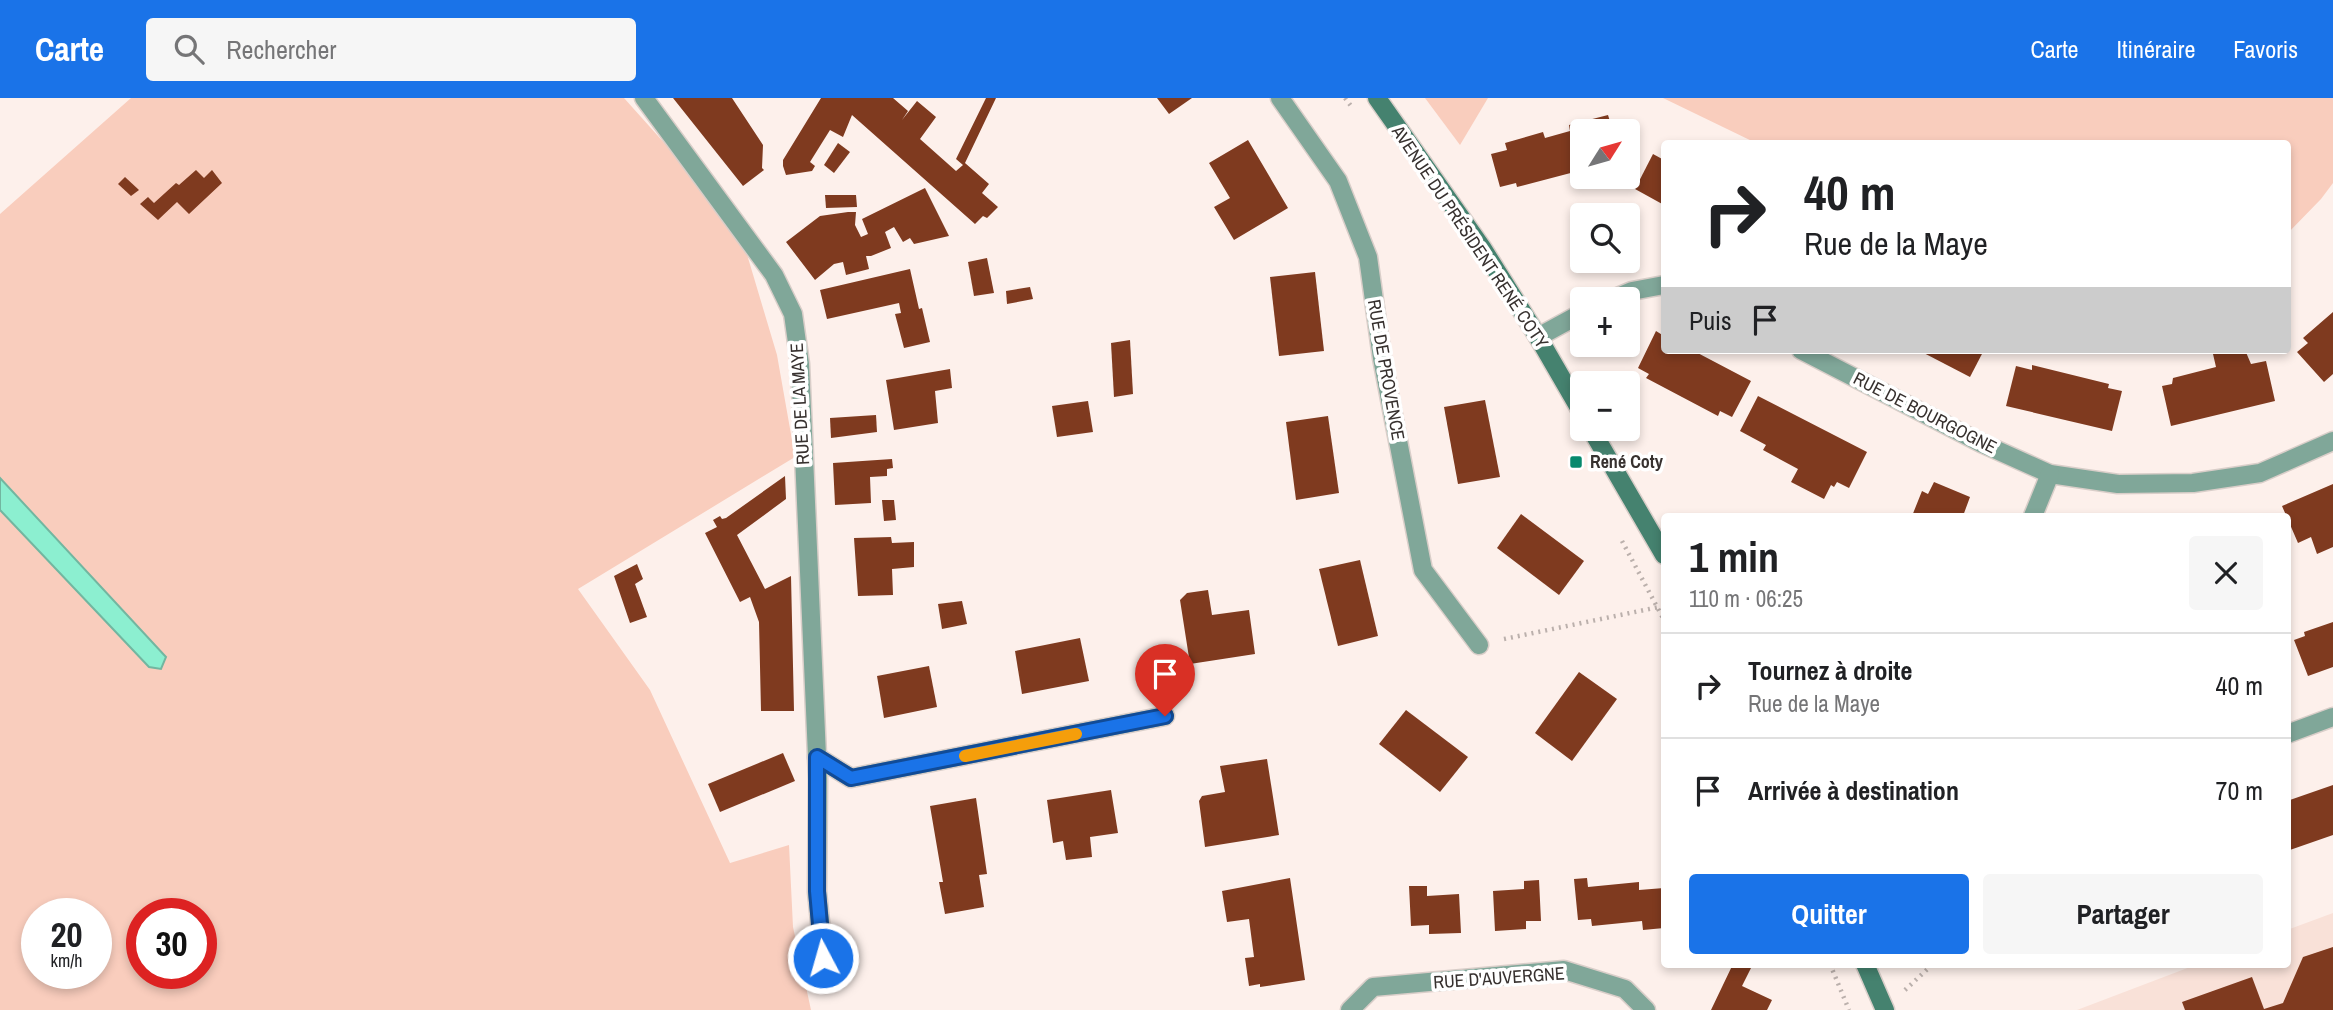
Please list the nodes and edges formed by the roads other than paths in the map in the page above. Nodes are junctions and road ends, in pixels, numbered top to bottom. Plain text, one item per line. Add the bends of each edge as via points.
1 (644, 98) edge
2 (1280, 98) edge
3 (1377, 98) edge
4 (1661, 286) edge
5 (1640, 290) edge
6 (1570, 320) edge
7 (1538, 337) junction
8 (1809, 354) edge
9 (1570, 392) edge
10 (1598, 441) edge
11 (2333, 441) edge
12 (2050, 474) junction
13 (2034, 513) edge
14 (1661, 550) edge
15 (1479, 645) road end
16 (1165, 716) dead end
17 (2333, 717) edge
18 (2291, 733) edge
19 (817, 757) junction
20 (1867, 968) edge
21 (826, 981) dead end
22 (1885, 1009) edge
23 (1350, 1010) edge
24 (1646, 1010) edge

1 - 19 street, RUE DE LA MAYE via 774,275 793,314 800,364
2 - 15 street, RUE DE PROVENCE via 1338,181 1368,257 1382,358 1423,570
3 - 7 street, AVENUE DU PRÉSIDENT RENÉ COTY via 1483,249
4 - 5 street
6 - 7 street
7 - 9 street, AVENUE DU PRÉSIDENT RENÉ COTY
8 - 12 street, RUE DE BOURGOGNE
10 - 14 street
11 - 12 street, RUE DE BOURGOGNE via 2260,473 2193,483 2118,484
12 - 13 street
16 - 19 street via 851,778
17 - 18 street
19 - 21 street, RUE DE LA MAYE via 817,891
20 - 22 street
23 - 24 street, RUE D'AUVERGNE via 1373,987 1564,970 1625,989

